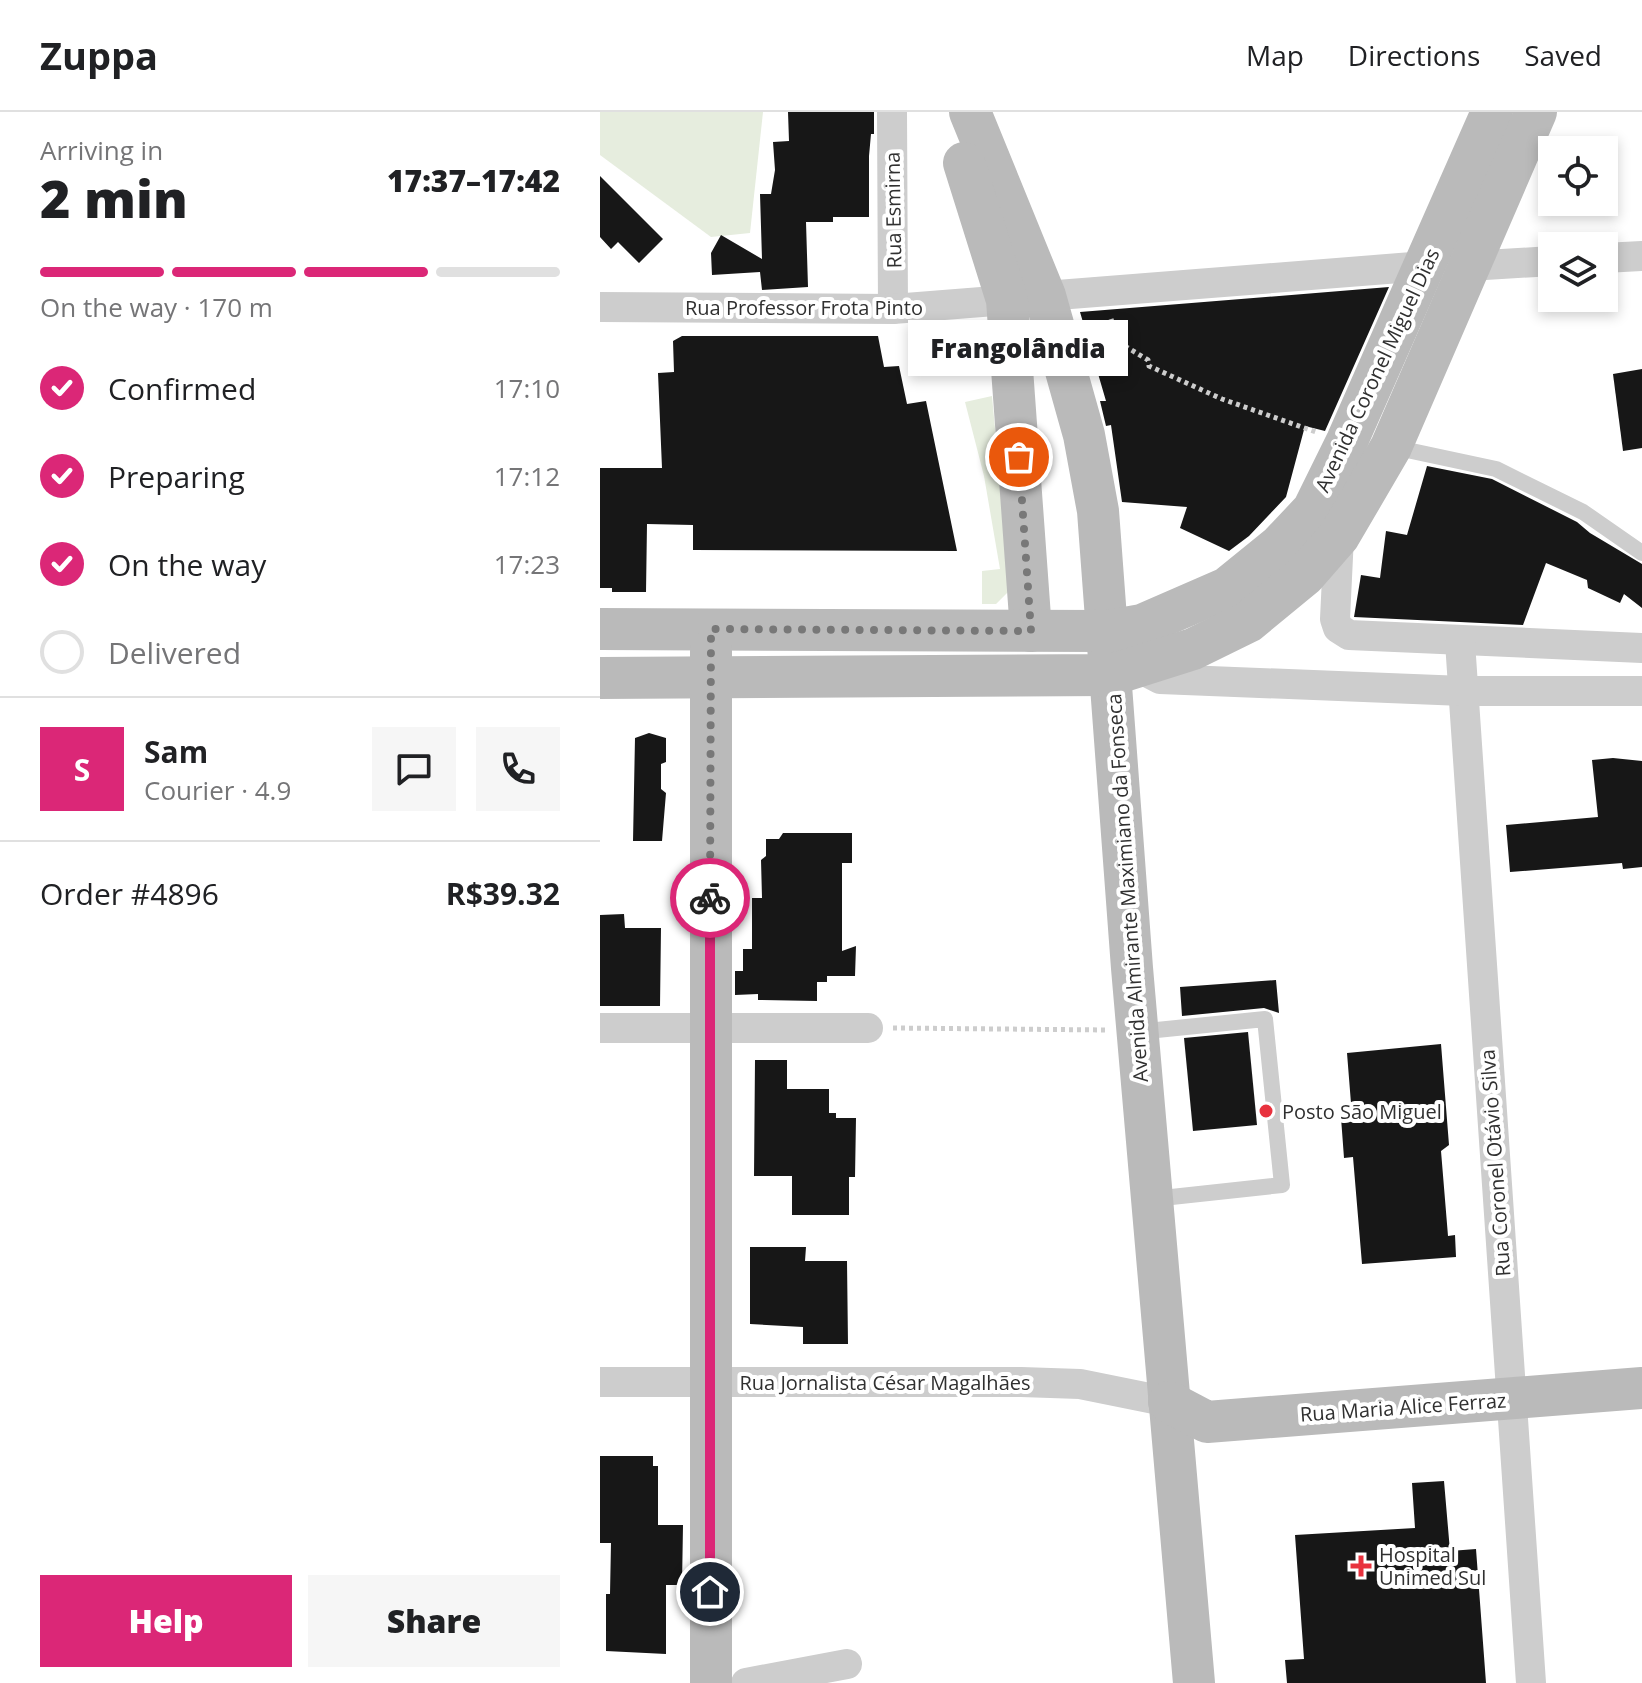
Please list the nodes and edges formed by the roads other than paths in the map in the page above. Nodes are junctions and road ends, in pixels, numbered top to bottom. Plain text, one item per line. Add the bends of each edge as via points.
1 (892, 112) edge
2 (949, 112) edge
3 (970, 112) edge
4 (1492, 112) edge
5 (1536, 112) edge
6 (1642, 256) edge
7 (1618, 257) edge
8 (1538, 262) edge
9 (1425, 266) junction
10 (1469, 266) junction
11 (1026, 298) junction
12 (600, 307) edge
13 (893, 309) junction
14 (1391, 447) junction
15 (1339, 536) junction
16 (1642, 553) edge
17 (600, 629) edge
18 (711, 629) junction
19 (1031, 631) junction
20 (1108, 631) junction
21 (1460, 642) junction
22 (1642, 648) edge
23 (1125, 671) junction
24 (600, 678) edge
25 (711, 679) junction
26 (1463, 691) junction
27 (1642, 691) edge
28 (600, 1028) edge
29 (710, 1028) junction
30 (868, 1028) road end
31 (1137, 1032) junction
32 (1151, 1199) junction
33 (709, 1381) junction
34 (600, 1382) edge
35 (1642, 1388) edge
36 (1510, 1398) junction
37 (1169, 1402) junction
38 (847, 1664) dead end
39 (711, 1683) edge
40 (746, 1683) edge
41 (1194, 1683) edge
42 (1531, 1683) edge

1 - 13 street, Rua Esmirna
2 - 11 main road, Avenida Almirante Maximiano da Fonseca
3 - 11 main road, Avenida Almirante Maximiano da Fonseca
4 - 9 main road, Avenida Coronel Miguel Dias
5 - 10 main road, Avenida Coronel Miguel Dias
6 - 7 street
8 - 10 street
9 - 11 street, Rua Professor Frota Pinto
9 - 20 main road, Avenida Coronel Miguel Dias via 1313,510 1227,588 1142,625
10 - 14 main road, Avenida Coronel Miguel Dias
11 - 13 street, Rua Professor Frota Pinto
11 - 19 main road, Avenida Almirante Maximiano da Fonseca
11 - 20 main road, Avenida Almirante Maximiano da Fonseca via 1084,435 1098,511
12 - 13 street, Rua Professor Frota Pinto
14 - 15 main road, Avenida Coronel Miguel Dias
14 - 16 lane via 1496,469 1583,512
15 - 21 street, Avenida Coronel Miguel Dias via 1335,619 1343,632
15 - 23 main road, Avenida Coronel Miguel Dias via 1305,575 1248,622 1193,649
17 - 18 main road, Avenida Coronel Miguel Dias
18 - 19 main road, Avenida Coronel Miguel Dias
18 - 25 main road
19 - 20 main road, Avenida Coronel Miguel Dias
20 - 23 main road, Avenida Almirante Maximiano da Fonseca
21 - 22 street, Avenida Coronel Miguel Dias
21 - 26 street, Rua Coronel Otávio Silva
23 - 25 main road, Avenida Coronel Miguel Dias
23 - 26 street, Avenida Coronel Miguel Dias via 1160,679
23 - 31 main road, Avenida Almirante Maximiano da Fonseca
24 - 25 main road, Avenida Coronel Miguel Dias
25 - 29 main road
26 - 27 street, Avenida Coronel Miguel Dias
26 - 36 street, Rua Coronel Otávio Silva
28 - 29 street
29 - 30 street
29 - 33 main road
31 - 32 main road, Avenida Almirante Maximiano da Fonseca
31 - 32 lane via 1265,1019 1282,1185
32 - 37 main road, Avenida Almirante Maximiano da Fonseca
33 - 34 street, Rua Jornalista César Magalhães
33 - 37 street, Rua Jornalista César Magalhães via 1080,1384
33 - 39 main road
35 - 36 main road, Rua Maria Alice Ferraz
36 - 37 main road, Rua Maria Alice Ferraz via 1207,1422
36 - 42 street, Rua Coronel Otávio Silva
37 - 41 main road, Avenida Almirante Maximiano da Fonseca
38 - 40 street

